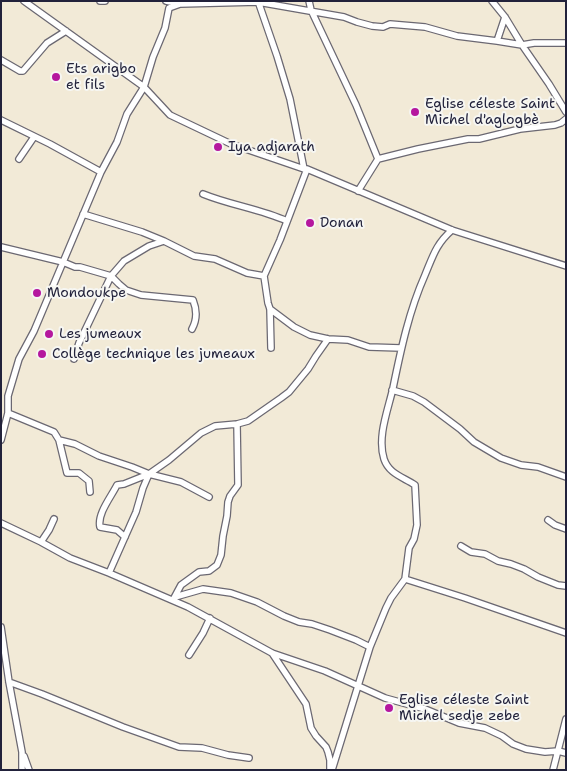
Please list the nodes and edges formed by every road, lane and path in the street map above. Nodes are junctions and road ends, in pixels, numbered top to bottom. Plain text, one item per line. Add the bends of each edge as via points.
1 (100, 1) edge
2 (105, 1) edge
3 (309, 1) edge
4 (492, 1) edge
5 (26, 2) edge
6 (258, 2) edge
7 (169, 3) edge
8 (311, 10) junction
9 (505, 17) junction
10 (66, 31) junction
11 (496, 40) junction
12 (566, 43) edge
13 (522, 45) junction
14 (1, 60) edge
15 (144, 87) junction
16 (566, 112) edge
17 (566, 119) edge
18 (1, 120) edge
19 (34, 137) junction
20 (378, 159) junction
21 (19, 160) dead end
22 (306, 169) junction
23 (102, 172) junction
24 (358, 191) junction
25 (203, 194) dead end
26 (83, 214) junction
27 (287, 221) junction
28 (452, 230) junction
29 (164, 241) junction
30 (1, 247) edge
31 (63, 262) junction
32 (566, 266) edge
33 (111, 276) junction
34 (264, 276) junction
35 (270, 309) junction
36 (192, 329) dead end
37 (328, 339) junction
38 (271, 348) dead end
39 (401, 348) junction
40 (74, 359) dead end
41 (392, 390) junction
42 (1, 395) edge
43 (8, 396) junction
44 (8, 413) junction
45 (237, 424) junction
46 (1, 440) edge
47 (59, 440) junction
48 (148, 474) junction
49 (566, 477) edge
50 (90, 492) dead end
51 (209, 497) dead end
52 (54, 519) dead end
53 (548, 520) dead end
54 (1, 523) edge
55 (566, 529) edge
56 (125, 537) junction
57 (41, 542) junction
58 (461, 546) dead end
59 (109, 573) junction
60 (405, 578) junction
61 (566, 586) edge
62 (174, 598) junction
63 (210, 618) junction
64 (1, 627) edge
65 (566, 633) edge
66 (370, 648) junction
67 (272, 653) junction
68 (189, 655) dead end
69 (9, 682) junction
70 (358, 686) junction
71 (566, 719) edge
72 (558, 751) junction
73 (22, 752) junction
74 (566, 753) edge
75 (249, 758) dead end
76 (22, 770) edge
77 (29, 770) edge
78 (331, 770) edge
79 (553, 770) edge

1 - 2 street
3 - 8 street
4 - 9 street
5 - 10 street
6 - 7 street
6 - 8 street
6 - 22 street via 290,99
7 - 15 street via 165,28
8 - 11 street via 372,26 400,24
8 - 20 street
9 - 11 street
9 - 13 street
10 - 14 street via 46,43 23,71
10 - 15 street
11 - 13 street
12 - 13 street
13 - 16 street
15 - 22 street via 170,115 232,144
15 - 23 street via 127,114
17 - 20 street via 555,126 520,129
18 - 19 street
19 - 21 street
19 - 23 street
20 - 24 street
22 - 24 street
22 - 27 street
23 - 26 street
24 - 28 street
25 - 27 street
26 - 29 street
26 - 31 street
27 - 34 street
28 - 32 street
28 - 39 street via 442,238 433,255 412,306
29 - 33 street via 124,261
29 - 34 street via 194,256 215,259 246,274
30 - 31 street
31 - 33 street
31 - 43 street via 20,359
33 - 36 street via 126,290 141,295 193,300 196,311
33 - 40 street
34 - 35 street
35 - 37 street via 302,331
35 - 38 street
37 - 39 street via 348,340 369,347
37 - 45 street via 289,392 254,418
39 - 41 street
41 - 49 street via 424,402 474,442 500,458
41 - 60 street via 382,453 391,471 416,487 418,518 414,539 408,548
42 - 43 street
43 - 44 street
44 - 46 street
44 - 47 street via 54,432
45 - 48 street via 215,426 202,433
45 - 62 street via 238,485 228,502 221,556 217,565 199,572 181,585
47 - 48 street
47 - 50 street via 67,473 79,473 89,481
48 - 51 street via 181,482
48 - 56 street
48 - 56 street via 117,485 100,515 100,528 117,530
52 - 57 street
53 - 55 street
54 - 57 street
56 - 59 street
57 - 59 street via 70,558
58 - 61 street
59 - 62 street
60 - 65 street
60 - 66 street via 386,608
62 - 63 street
62 - 66 street via 203,589 231,592
63 - 67 street
63 - 68 street
64 - 69 street
66 - 70 street
67 - 70 street
67 - 78 street via 306,704 311,728 326,747
69 - 73 street
69 - 75 street via 179,747 202,748
70 - 72 street via 385,698 485,728 526,749
70 - 78 street
71 - 72 street
72 - 74 street
72 - 79 street
73 - 76 street
73 - 77 street

